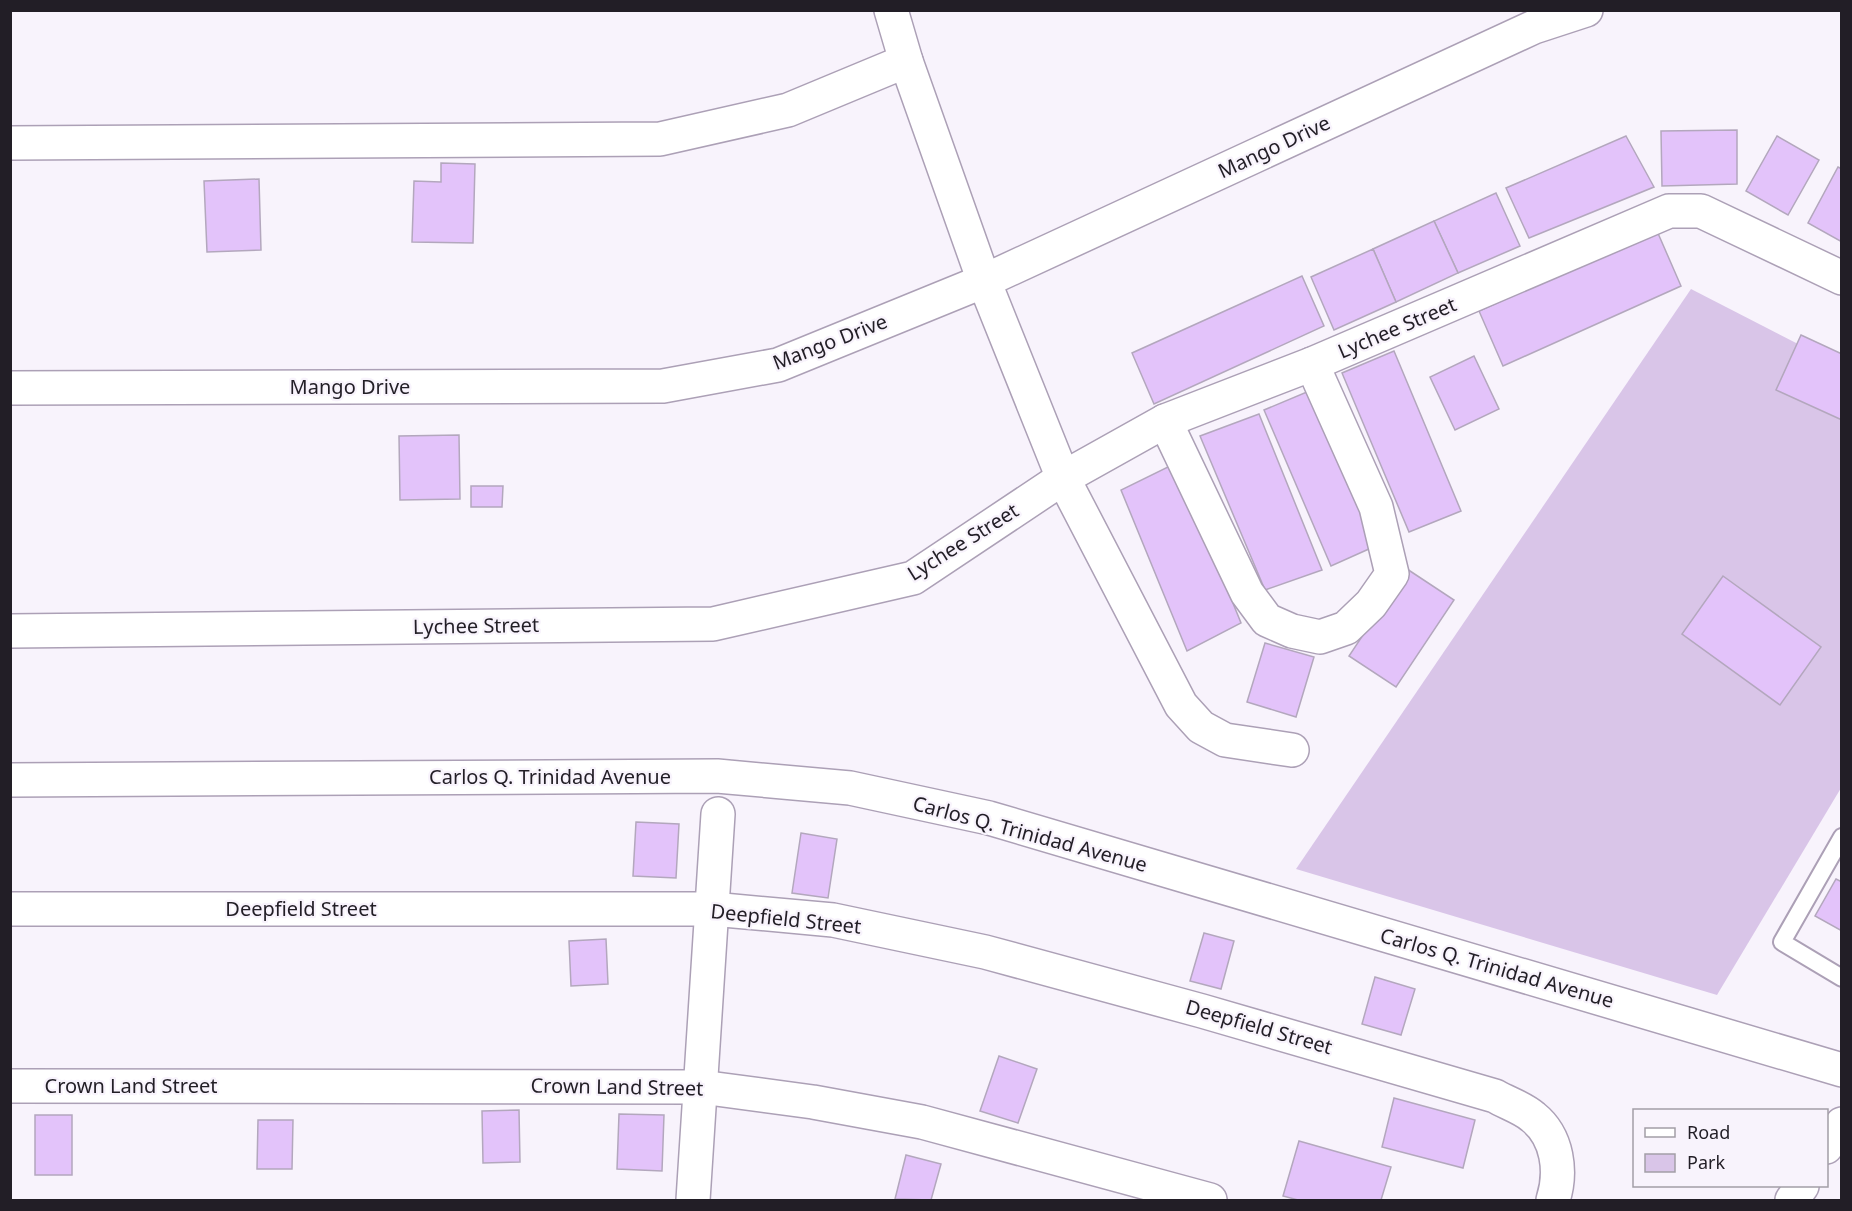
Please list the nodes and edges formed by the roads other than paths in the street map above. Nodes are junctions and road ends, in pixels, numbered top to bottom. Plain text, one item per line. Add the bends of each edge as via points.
1 (891, 10) edge
2 (1586, 10) edge
3 (906, 61) junction
4 (10, 143) edge
5 (1842, 278) edge
6 (984, 280) junction
7 (1312, 364) junction
8 (10, 388) edge
9 (1165, 421) junction
10 (1063, 478) junction
11 (10, 631) edge
12 (1292, 750) dead end
13 (10, 780) edge
14 (718, 814) dead end
15 (1842, 837) edge
16 (10, 909) edge
17 (712, 909) junction
18 (1842, 978) edge
19 (1842, 1070) edge
20 (10, 1086) edge
21 (701, 1087) junction
22 (1842, 1124) edge
23 (1828, 1145) edge
24 (1801, 1187) edge
25 (693, 1200) edge
26 (1210, 1200) edge
27 (1553, 1200) edge
28 (1792, 1200) edge

1 - 3 street
2 - 6 street, Mango Drive via 1534,27
3 - 4 street via 788,110 660,140
3 - 6 street
5 - 7 street, Lychee Street via 1701,211 1669,211
6 - 8 street, Mango Drive via 778,365 663,386
6 - 10 street
7 - 9 street, Lychee Street
7 - 9 street via 1376,507 1392,574 1371,604 1346,628 1320,637 1267,620 1247,593
9 - 10 street, Lychee Street
10 - 11 street, Lychee Street via 913,578 713,624
10 - 12 street via 1181,705 1201,727 1225,740
13 - 19 street, Carlos Q. Trinidad Avenue via 717,776 850,788 989,818
14 - 17 street
15 - 18 lane via 1782,942
16 - 17 street, Deepfield Street
17 - 21 street
17 - 27 street, Deepfield Street via 833,920 985,952 1496,1096 1534,1118 1555,1146 1558,1186
20 - 21 street, Crown Land Street
21 - 25 street
21 - 26 street, Crown Land Street via 922,1122
22 - 23 street
24 - 28 street

